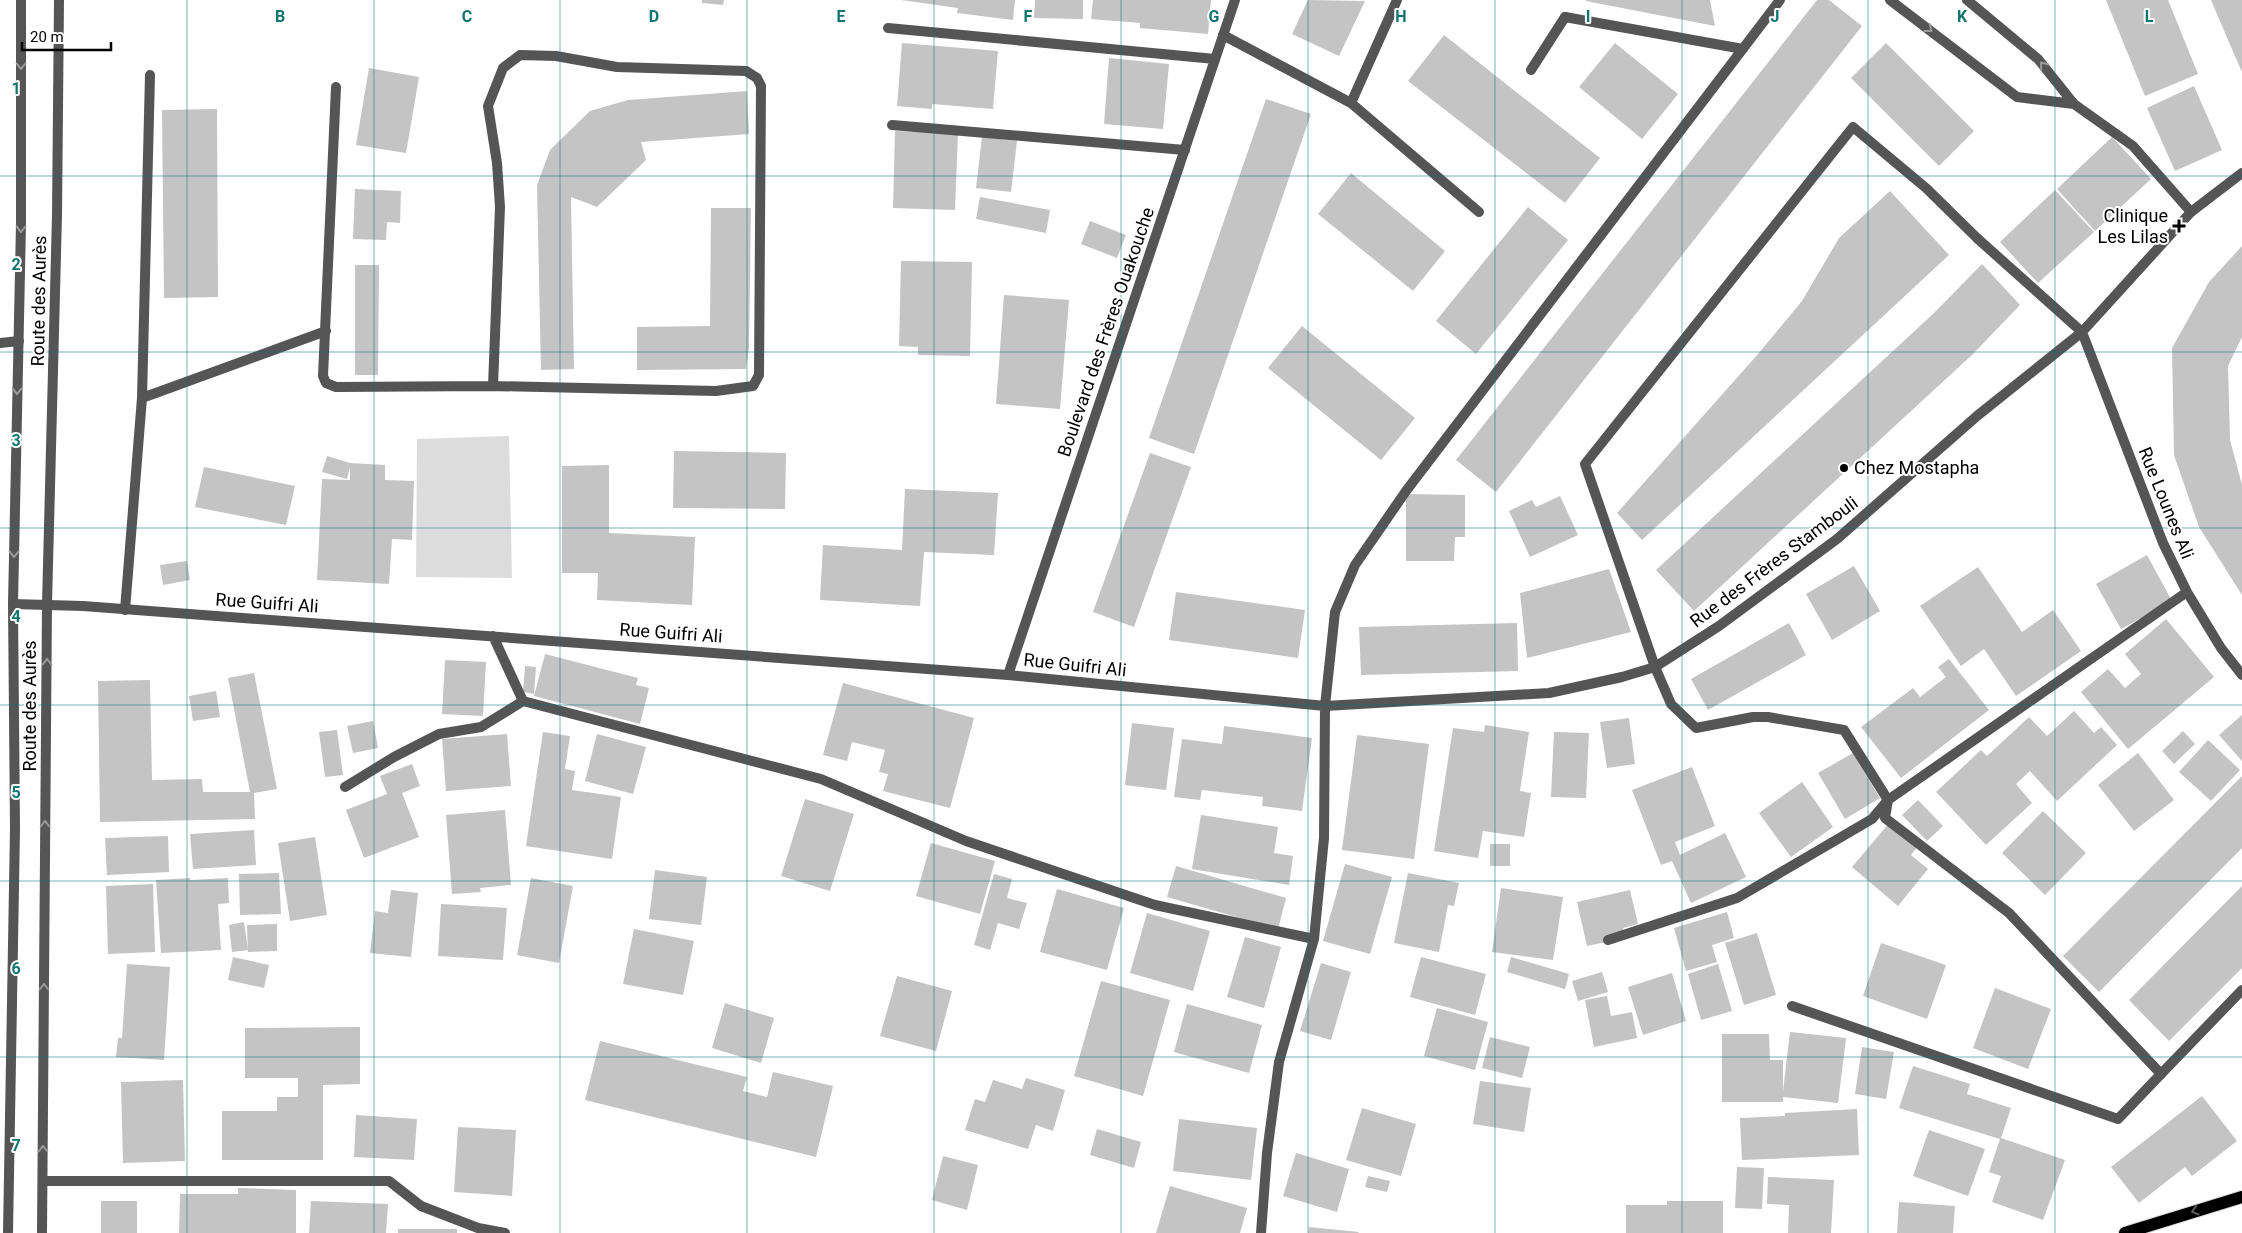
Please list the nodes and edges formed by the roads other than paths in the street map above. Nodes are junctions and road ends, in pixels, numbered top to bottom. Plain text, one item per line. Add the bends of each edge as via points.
1 (21, 0) edge
2 (59, 0) edge
3 (1235, 0) edge
4 (1397, 0) edge
5 (1780, 0) edge
6 (1890, 0) edge
7 (1967, 0) edge
8 (888, 28) dead end
9 (1223, 36) junction
10 (1743, 49) junction
11 (1215, 59) junction
12 (1531, 70) dead end
13 (150, 75) dead end
14 (336, 86) dead end
15 (1351, 103) junction
16 (2074, 104) junction
17 (892, 125) dead end
18 (1184, 150) junction
19 (2242, 172) edge
20 (1480, 212) dead end
21 (2192, 212) junction
22 (326, 331) junction
23 (2082, 332) junction
24 (18, 341) junction
25 (0, 343) edge
26 (493, 386) junction
27 (142, 398) junction
28 (2187, 592) junction
29 (13, 604) junction
30 (47, 604) junction
31 (124, 610) junction
32 (493, 636) junction
33 (1655, 667) junction
34 (1008, 675) junction
35 (2242, 675) edge
36 (523, 701) junction
37 (1325, 706) junction
38 (345, 786) dead end
39 (1888, 800) junction
40 (1314, 939) junction
41 (1608, 940) dead end
42 (2242, 990) edge
43 (1792, 1006) dead end
44 (2161, 1074) junction
45 (43, 1181) junction
46 (2242, 1197) edge
47 (478, 1230) edge
48 (8, 1233) edge
49 (42, 1233) edge
50 (505, 1233) edge
51 (1261, 1233) edge
52 (2125, 1233) edge

1 -> 24 street, Route des Aurès
2 - 30 street, Route des Aurès
3 - 9 street, Boulevard des Frères Ouakouche
4 - 15 street
5 - 10 street
6 -> 16 street via 2017,97
16 -> 7 street via 2038,59
8 - 11 street
9 - 11 street, Boulevard des Frères Ouakouche
9 - 15 street
10 - 12 street via 1564,18
10 - 37 street via 1406,491 1355,565 1335,612
11 - 18 street, Boulevard des Frères Ouakouche
13 - 27 street
14 - 22 street
15 - 20 street
16 - 21 street via 2133,146
17 - 18 street
18 - 34 street, Boulevard des Frères Ouakouche
19 - 21 street, Rue des Frères Stambouli
21 - 23 street, Rue des Frères Stambouli
22 - 26 street via 324,376 326,383 336,387
22 - 27 street
23 - 28 street, Rue Lounes Ali via 2163,544
23 - 33 street, Rue des Frères Stambouli via 1977,416 1837,539 1719,626
23 - 33 street via 1926,188 1853,127 1585,464
24 - 25 street
24 -> 29 street, Route des Aurès
26 - 26 street via 716,391 754,386 759,375 761,86 756,78 746,71 617,68 556,56 520,55 503,68 488,106 498,163 500,207
27 - 31 street
28 - 35 street, Rue Lounes Ali via 2221,648
28 - 39 street
29 - 30 street, Rue Guifri Ali
29 - 48 street, Route des Aurès via 14,829
30 - 31 street, Rue Guifri Ali
45 -> 30 street, Route des Aurès
31 - 32 street, Rue Guifri Ali
32 - 34 street, Rue Guifri Ali
32 - 36 street
33 - 37 street, Rue des Frères Stambouli via 1549,693
33 - 39 street via 1671,704 1696,728 1753,716 1844,730
34 - 37 street, Rue Guifri Ali
36 - 38 street via 481,726 439,734
36 - 40 street via 821,779 966,841 1155,905
37 - 40 street via 1324,838
39 - 41 street via 1872,819 1737,898
39 - 44 street via 1885,818 2009,913
40 - 51 street via 1279,1062
42 - 44 street
43 - 44 street via 2118,1119
45 - 47 street via 389,1181 421,1206
45 - 49 street, Route des Aurès
46 -> 52 main road
47 - 50 street

